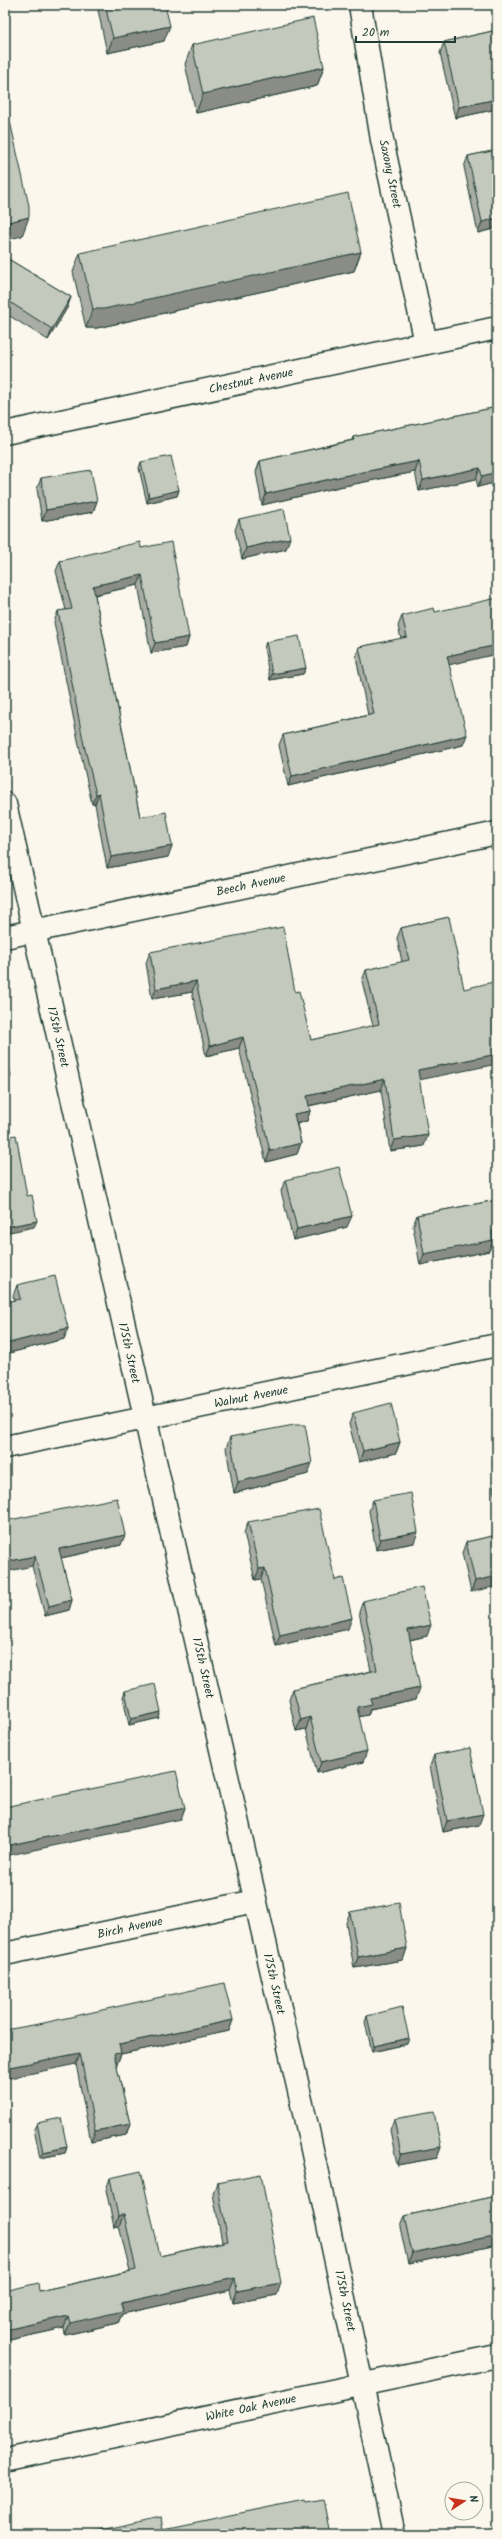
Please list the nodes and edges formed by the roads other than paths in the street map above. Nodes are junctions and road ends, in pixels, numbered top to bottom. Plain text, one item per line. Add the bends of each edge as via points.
1 (360, 5) edge
2 (497, 328) edge
3 (426, 343) junction
4 (5, 433) edge
5 (5, 804) edge
6 (497, 833) edge
7 (35, 931) junction
8 (5, 937) edge
9 (497, 1346) edge
10 (143, 1418) junction
11 (5, 1447) edge
12 (255, 1901) junction
13 (5, 1954) edge
14 (497, 2356) edge
15 (363, 2384) junction
16 (5, 2460) edge
17 (394, 2534) edge

1 - 3 street, Saxony Street via 382,140
2 - 3 street, Chestnut Avenue
3 - 4 street, Chestnut Avenue
5 - 7 street, 175th Street
6 - 7 street, Beech Avenue
7 - 8 street, Beech Avenue
7 - 10 street, 175th Street
9 - 10 street, Walnut Avenue
10 - 11 street, Walnut Avenue
10 - 12 street, 175th Street
12 - 13 street, Birch Avenue
12 - 15 street, 175th Street
14 - 15 street, White Oak Avenue
15 - 16 street, White Oak Avenue
15 - 17 street, 175th Street

